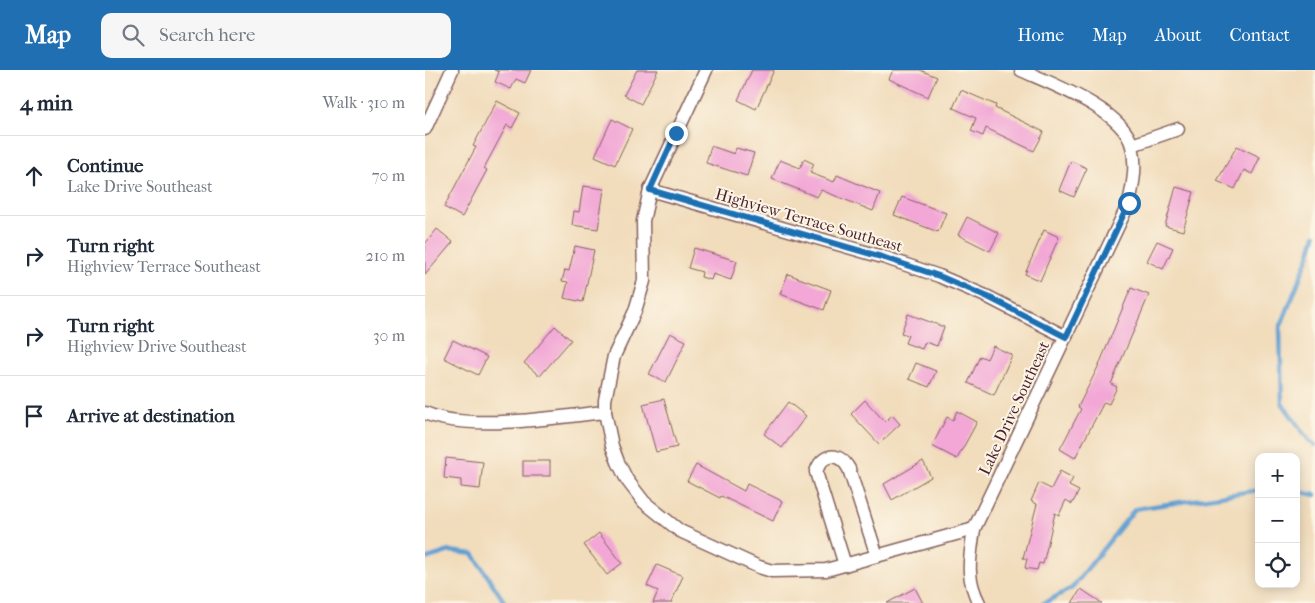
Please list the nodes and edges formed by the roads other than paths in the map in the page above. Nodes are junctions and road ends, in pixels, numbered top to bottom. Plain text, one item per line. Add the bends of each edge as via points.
1 (452, 70) edge
2 (706, 70) edge
3 (1021, 70) edge
4 (425, 129) edge
5 (1178, 129) dead end
6 (1132, 145) junction
7 (650, 190) junction
8 (1066, 337) junction
9 (605, 412) junction
10 (425, 413) edge
11 (974, 530) junction
12 (877, 556) junction
13 (845, 565) junction
14 (979, 603) edge

1 - 4 street
2 - 7 street
3 - 6 street, Lake Drive Southeast via 1100,109 1115,120
5 - 6 street
6 - 8 street, Lake Drive Southeast via 1134,179 1129,203
7 - 8 street, Highview Terrace Southeast via 939,276
7 - 9 street via 643,221 644,281 635,312 615,356
8 - 11 street, Lake Drive Southeast
9 - 10 street via 498,422 437,418
9 - 13 street via 612,446 627,480 644,502 680,531 773,571 826,570
11 - 12 street
11 - 14 street, Lake Drive Southeast via 970,578
12 - 13 street
12 - 13 street via 849,469 844,460 826,457 816,472

